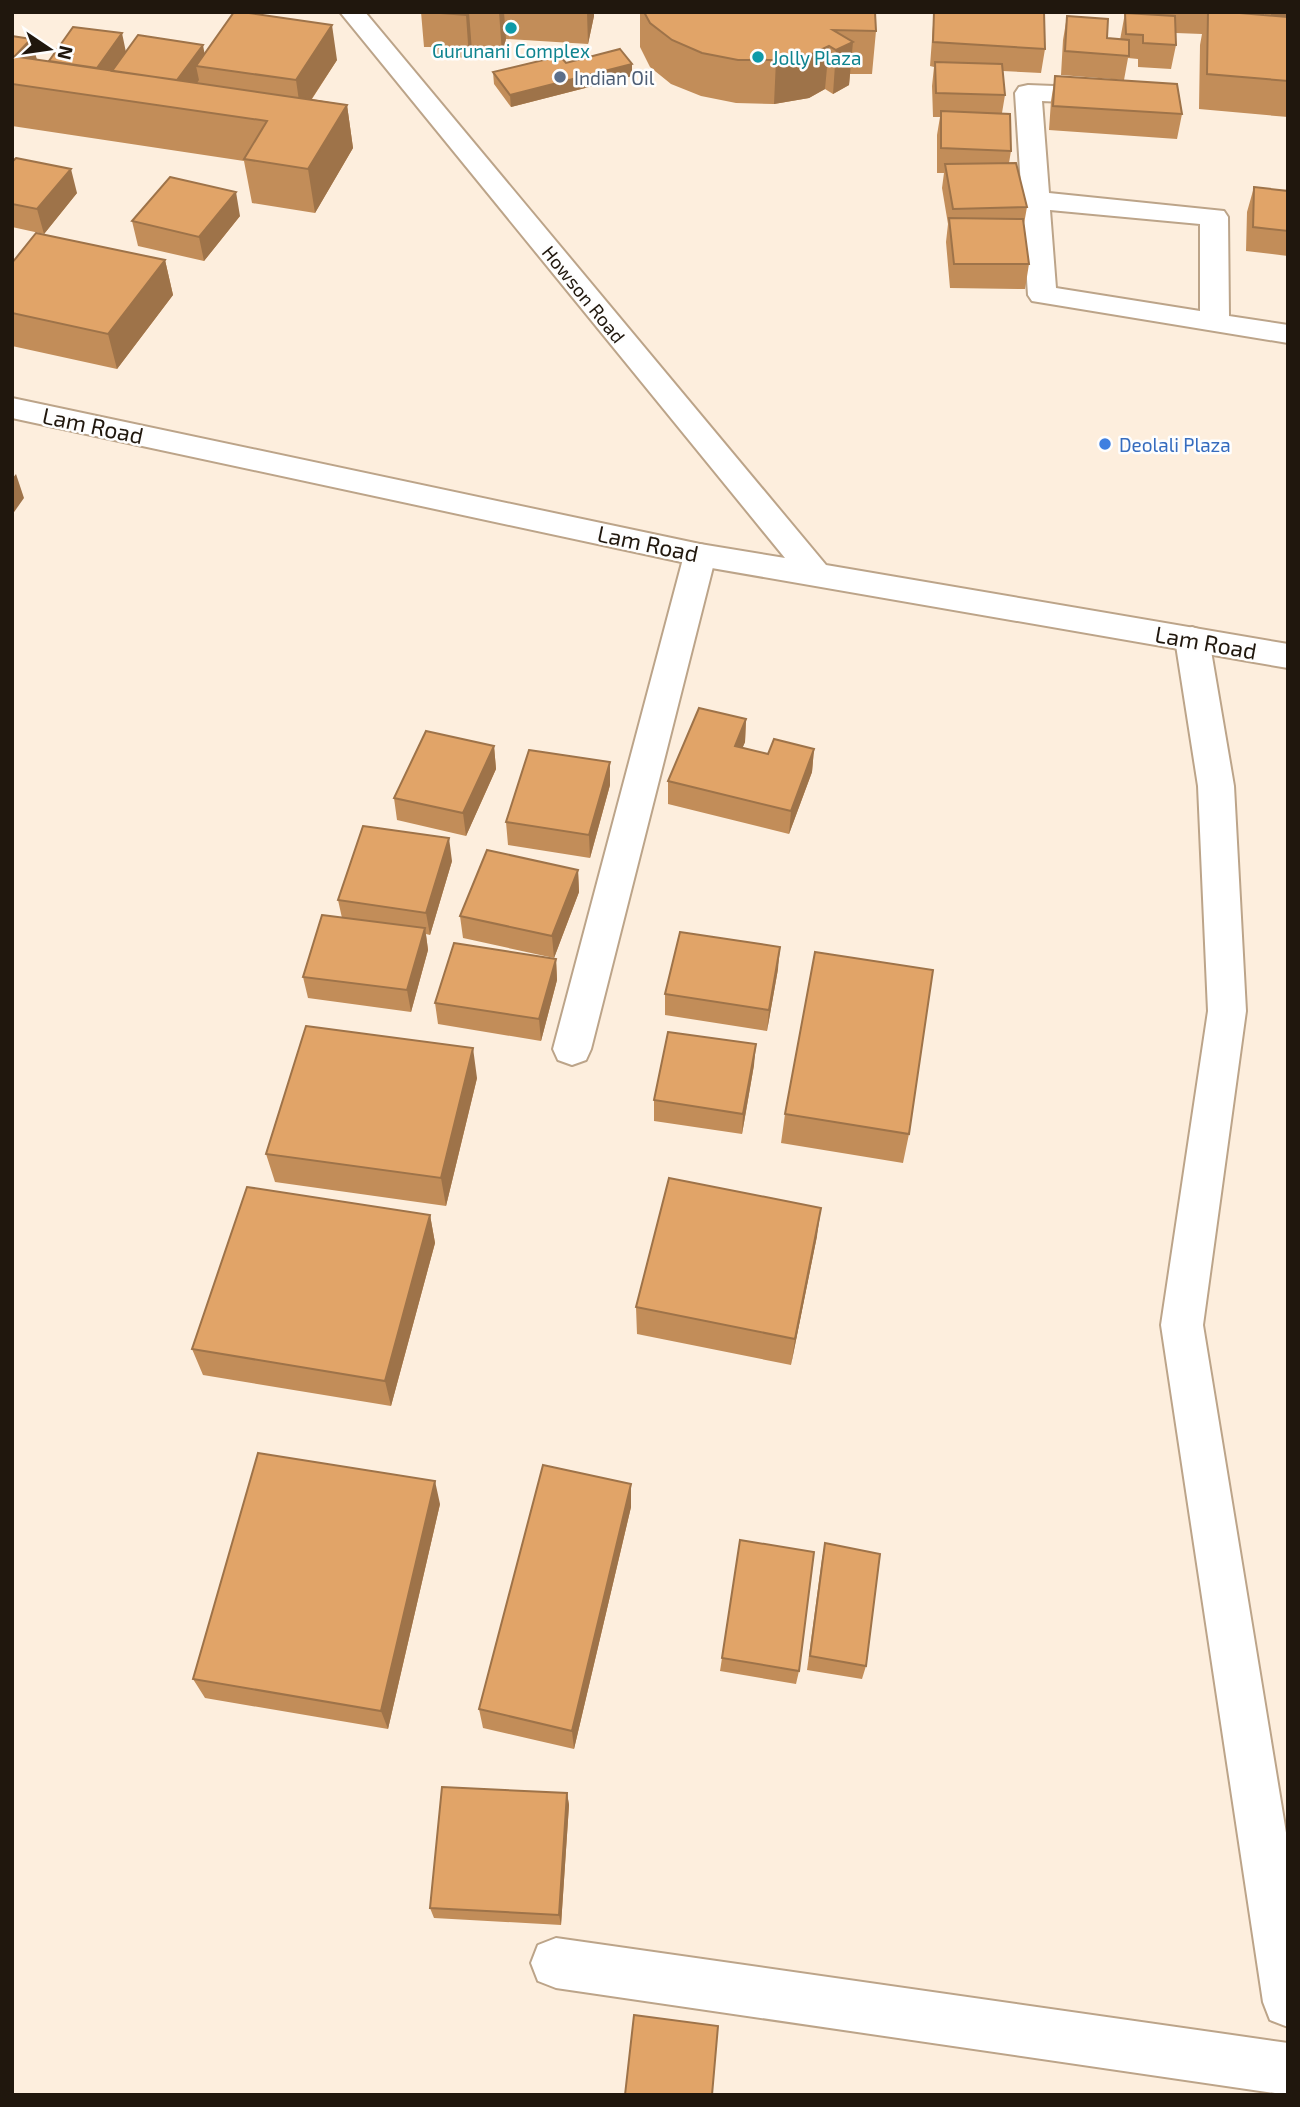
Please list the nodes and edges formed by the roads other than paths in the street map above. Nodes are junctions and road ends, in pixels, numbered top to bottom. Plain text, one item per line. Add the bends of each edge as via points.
1 (352, 12) edge
2 (1132, 97) edge
3 (1035, 200) junction
4 (1215, 321) junction
5 (1288, 334) edge
6 (12, 408) edge
7 (700, 555) junction
8 (816, 575) junction
9 (1192, 639) junction
10 (1288, 656) edge
11 (572, 1049) dead end
12 (556, 1963) dead end
13 (1288, 2002) edge
14 (1288, 2069) edge

1 - 8 street, Howson Road
2 - 3 street via 1028,93
3 - 4 street via 1042,295
3 - 4 street via 1214,217
4 - 5 street
6 - 7 street, Lam Road
7 - 8 street, Lam Road
7 - 11 street
8 - 9 street, Lam Road
9 - 10 street, Lam Road
9 - 13 street via 1216,786 1227,1012 1182,1325
12 - 14 street

